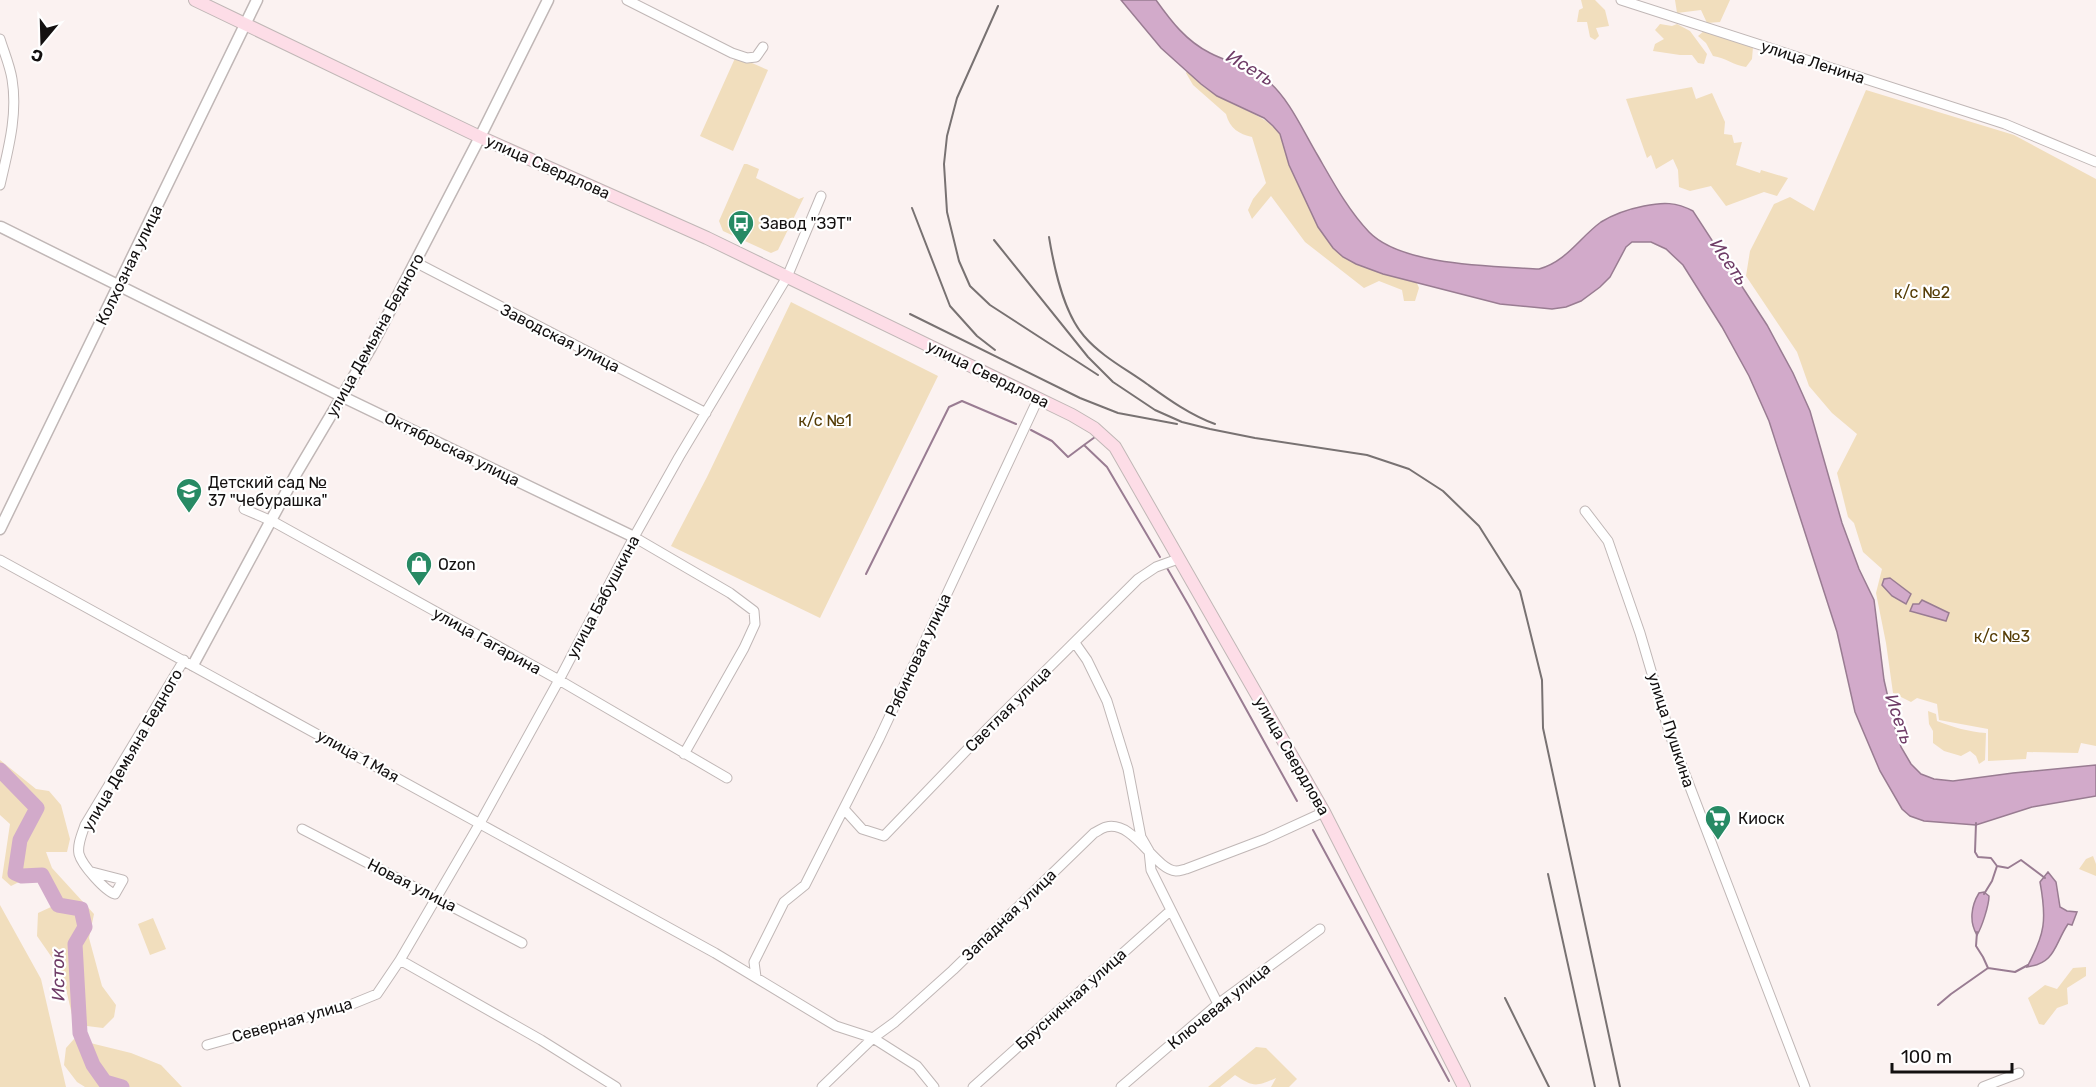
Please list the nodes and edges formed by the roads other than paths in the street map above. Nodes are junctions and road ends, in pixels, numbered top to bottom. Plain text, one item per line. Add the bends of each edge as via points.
1 (195, 0) edge
2 (257, 0) edge
3 (548, 0) edge
4 (627, 0) edge
5 (1621, 0) edge
6 (244, 24) junction
7 (0, 39) edge
8 (763, 47) dead end
9 (480, 136) junction
10 (2096, 162) edge
11 (0, 184) edge
12 (821, 196) dead end
13 (0, 227) edge
14 (415, 262) junction
15 (787, 277) junction
16 (119, 285) junction
17 (343, 397) junction
18 (1038, 399) junction
19 (706, 413) junction
20 (244, 509) dead end
21 (1585, 511) dead end
22 (271, 521) junction
23 (0, 529) edge
24 (634, 537) junction
25 (1178, 559) junction
26 (0, 560) edge
27 (1075, 643) junction
28 (188, 663) junction
29 (559, 680) junction
30 (684, 753) junction
31 (727, 778) dead end
32 (844, 809) junction
33 (1324, 812) junction
34 (480, 823) junction
35 (302, 829) dead end
36 (1149, 851) junction
37 (92, 872) dead end
38 (437, 898) junction
39 (1170, 911) junction
40 (1320, 929) dead end
41 (522, 943) dead end
42 (400, 960) junction
43 (756, 977) junction
44 (377, 994) joint
45 (1218, 1004) junction
46 (873, 1038) junction
47 (207, 1045) dead end
48 (2019, 1073) dead end
49 (616, 1087) edge
50 (822, 1087) edge
51 (934, 1087) edge
52 (973, 1087) edge
53 (1121, 1087) edge
54 (1464, 1087) edge
55 (1805, 1087) edge
56 (1983, 1087) edge

1 - 6 main road, улица Свердлова
2 - 6 street, Колхозная улица
3 - 9 street, улица Демьяна Бедного
4 - 8 street via 747,58 756,57
5 - 10 street, улица Ленина via 2005,124
6 - 9 main road, улица Свердлова
6 - 16 street, Колхозная улица
7 - 11 street via 12,79 14,107 13,130
9 - 14 street, улица Демьяна Бедного
9 - 15 main road, улица Свердлова
12 - 15 street, улица Бабушкина
13 - 16 street, Октябрьская улица
14 - 17 street, улица Демьяна Бедного
14 - 19 street, Заводская улица
15 - 18 main road, улица Свердлова
15 - 19 street, улица Бабушкина
16 - 17 street, Октябрьская улица
16 - 23 street, Колхозная улица
17 - 22 street, улица Демьяна Бедного
17 - 24 street, Октябрьская улица
18 - 25 main road, улица Свердлова via 1094,428 1115,447
18 - 32 street, Рябиновая улица
19 - 24 street, улица Бабушкина
20 - 22 street, улица Гагарина
21 - 55 street, улица Пушкина via 1608,541 1670,735
22 - 28 street, улица Демьяна Бедного
22 - 29 street, улица Гагарина
24 - 29 street, улица Бабушкина
24 - 30 street, Октябрьская улица via 754,611 755,624 744,648
25 - 27 street, Светлая улица via 1138,579
25 - 33 main road, улица Свердлова
26 - 28 street, улица 1 Мая
27 - 32 street, Светлая улица via 884,836 862,829
27 - 36 street via 1107,700 1128,769 1141,837
28 - 34 street, улица 1 Мая
28 - 37 street, улица Демьяна Бедного via 85,825 79,853
29 - 30 street, улица Гагарина
29 - 34 street, улица Бабушкина
30 - 31 street, улица Гагарина
32 - 43 street, Рябиновая улица via 805,885 784,902 754,962
33 - 36 street, Западная улица via 1185,869 1170,869
33 - 54 main road, улица Свердлова
34 - 38 street, улица Бабушкина
34 - 43 street, улица 1 Мая
35 - 38 street, Новая улица
36 - 39 street via 1151,870
36 - 46 street, Западная улица via 1122,829 1108,826 1094,833 953,970
38 - 41 street, Новая улица
38 - 42 street, улица Бабушкина
39 - 45 street
39 - 52 street, Брусничная улица
40 - 45 street, Ключевая улица
42 - 44 street, улица Бабушкина
42 - 49 street via 542,1040
43 - 46 street, улица 1 Мая via 836,1026
44 - 47 street, Северная улица
45 - 53 street, Ключевая улица
46 - 50 street, Западная улица
46 - 51 street, улица 1 Мая via 917,1066
48 - 56 street

